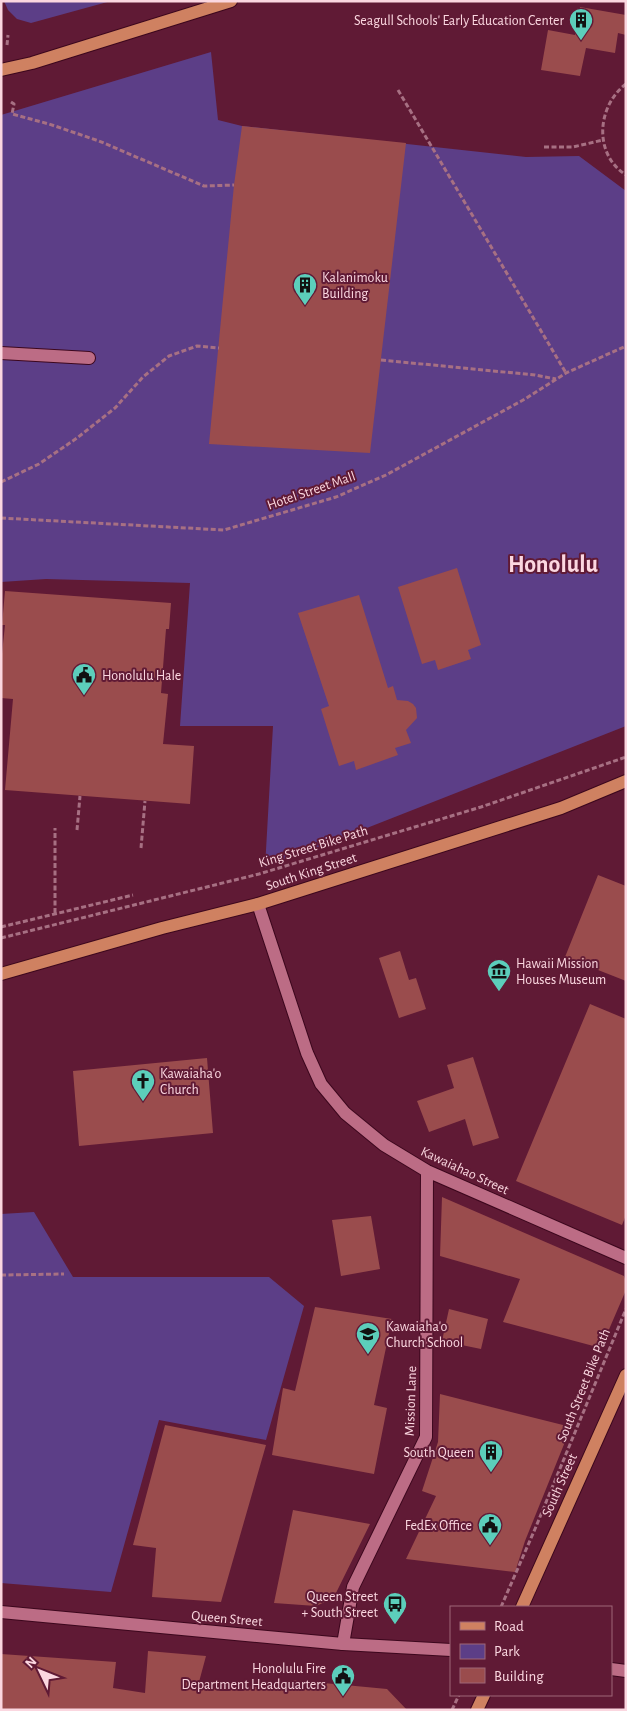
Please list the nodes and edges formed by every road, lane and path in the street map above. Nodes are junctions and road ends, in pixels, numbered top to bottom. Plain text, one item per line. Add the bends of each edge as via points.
1 (231, 1) edge
2 (8, 36) dead end
3 (1, 40) edge
4 (1, 70) edge
5 (626, 84) edge
6 (398, 90) dead end
7 (11, 102) dead end
8 (603, 140) junction
9 (544, 147) dead end
10 (626, 175) edge
11 (234, 185) dead end
12 (626, 346) edge
13 (219, 348) dead end
14 (1, 354) edge
15 (89, 358) dead end
16 (381, 360) dead end
17 (566, 373) junction
18 (556, 379) junction
19 (1, 482) edge
20 (1, 518) edge
21 (626, 757) edge
22 (626, 781) edge
23 (80, 796) dead end
24 (145, 800) dead end
25 (55, 828) dead end
26 (77, 830) dead end
27 (141, 848) dead end
28 (133, 895) dead end
29 (258, 904) junction
30 (55, 914) junction
31 (1, 927) edge
32 (1, 938) edge
33 (1, 974) edge
34 (427, 1171) junction
35 (626, 1258) edge
36 (64, 1274) dead end
37 (1, 1275) edge
38 (626, 1309) edge
39 (626, 1375) edge
40 (500, 1606) edge
41 (522, 1606) edge
42 (1, 1612) edge
43 (343, 1644) junction
44 (450, 1650) edge
45 (612, 1669) edge
46 (626, 1671) edge
47 (459, 1696) edge
48 (484, 1696) edge
49 (452, 1710) edge
50 (477, 1710) edge

1 - 4 main road
2 - 3 path via 8,43
5 - 8 path via 608,105 602,122
6 - 17 path
7 - 11 path via 14,104 12,114 99,141 204,186
8 - 9 path via 572,147
8 - 10 path via 609,157
12 - 17 path, Hotel Street Mall
13 - 19 path via 197,346 169,356 143,376 115,408 77,438 40,464
14 - 15 street
16 - 18 path
17 - 18 path, Hotel Street Mall
18 - 20 path, Hotel Street Mall via 386,475 336,497 224,530
21 - 32 path, King Street Bike Path via 481,807 259,874
22 - 29 main road, South King Street via 560,808
23 - 26 path
24 - 27 path
25 - 30 path
28 - 30 path
29 - 33 main road, South King Street
29 - 34 street, Kawaiahao Street via 307,1053 322,1084 345,1113 384,1145
30 - 31 path
34 - 35 street, Kawaiahao Street
34 - 43 street, Mission Lane via 426,1437 353,1587
36 - 37 path
38 - 40 path, South Street Bike Path
39 - 41 main road, South Street
42 - 43 street, Queen Street
43 - 44 street, Queen Street
45 - 46 street
47 - 49 path
48 - 50 main road

